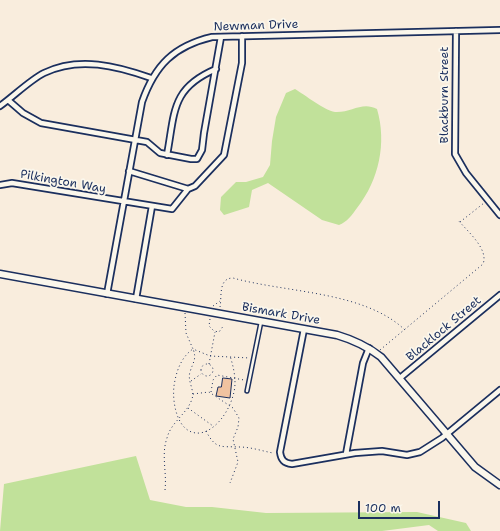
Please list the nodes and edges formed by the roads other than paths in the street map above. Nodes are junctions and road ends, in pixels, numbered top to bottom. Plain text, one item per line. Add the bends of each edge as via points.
1 (500, 30) edge
2 (456, 31) junction
3 (242, 36) junction
4 (221, 37) junction
5 (216, 69) junction
6 (151, 78) junction
7 (8, 100) junction
8 (0, 106) edge
9 (135, 139) junction
10 (166, 155) junction
11 (129, 171) junction
12 (0, 185) edge
13 (188, 189) junction
14 (123, 202) junction
15 (152, 206) junction
16 (500, 215) edge
17 (0, 274) edge
18 (107, 294) junction
19 (500, 296) edge
20 (136, 299) junction
21 (261, 321) junction
22 (304, 329) junction
23 (369, 348) junction
24 (400, 378) junction
25 (500, 390) edge
26 (246, 391) dead end
27 (447, 434) junction
28 (346, 454) junction
29 (500, 485) edge

1 - 2 street, Newman Drive
2 - 3 street, Newman Drive
2 - 16 street, Blackburn Street via 455,154 466,173
3 - 4 street, Newman Drive
3 - 13 street via 242,63 224,155
4 - 5 street
4 - 6 street, Newman Drive via 187,44 167,58
5 - 10 street via 191,82 178,100
5 - 10 street via 200,155 197,159 191,160
6 - 7 street via 106,65 72,64 43,73
6 - 9 street, Newman Drive via 142,102
7 - 8 street
7 - 9 street via 23,113 41,123
9 - 10 street via 147,142 156,151
9 - 11 street, Newman Drive
11 - 13 street
11 - 14 street, Newman Drive
12 - 14 street, Pilkington Way via 12,183
13 - 15 street, Pilkington Way via 172,209
14 - 15 street, Pilkington Way
14 - 18 street, Newman Drive
15 - 20 street
17 - 18 street, Bismark Drive
18 - 20 street, Bismark Drive
19 - 24 street, Blacklock Street
20 - 21 street, Bismark Drive
21 - 22 street, Bismark Drive
21 - 26 lane
22 - 23 street, Bismark Drive via 352,339
22 - 28 street via 281,457 283,461 292,464
23 - 24 street, Bismark Drive
23 - 28 street via 363,363
24 - 27 street, Bismark Drive
25 - 27 street
27 - 28 street via 431,446 413,454 382,450
27 - 29 street, Bismark Drive via 475,467

